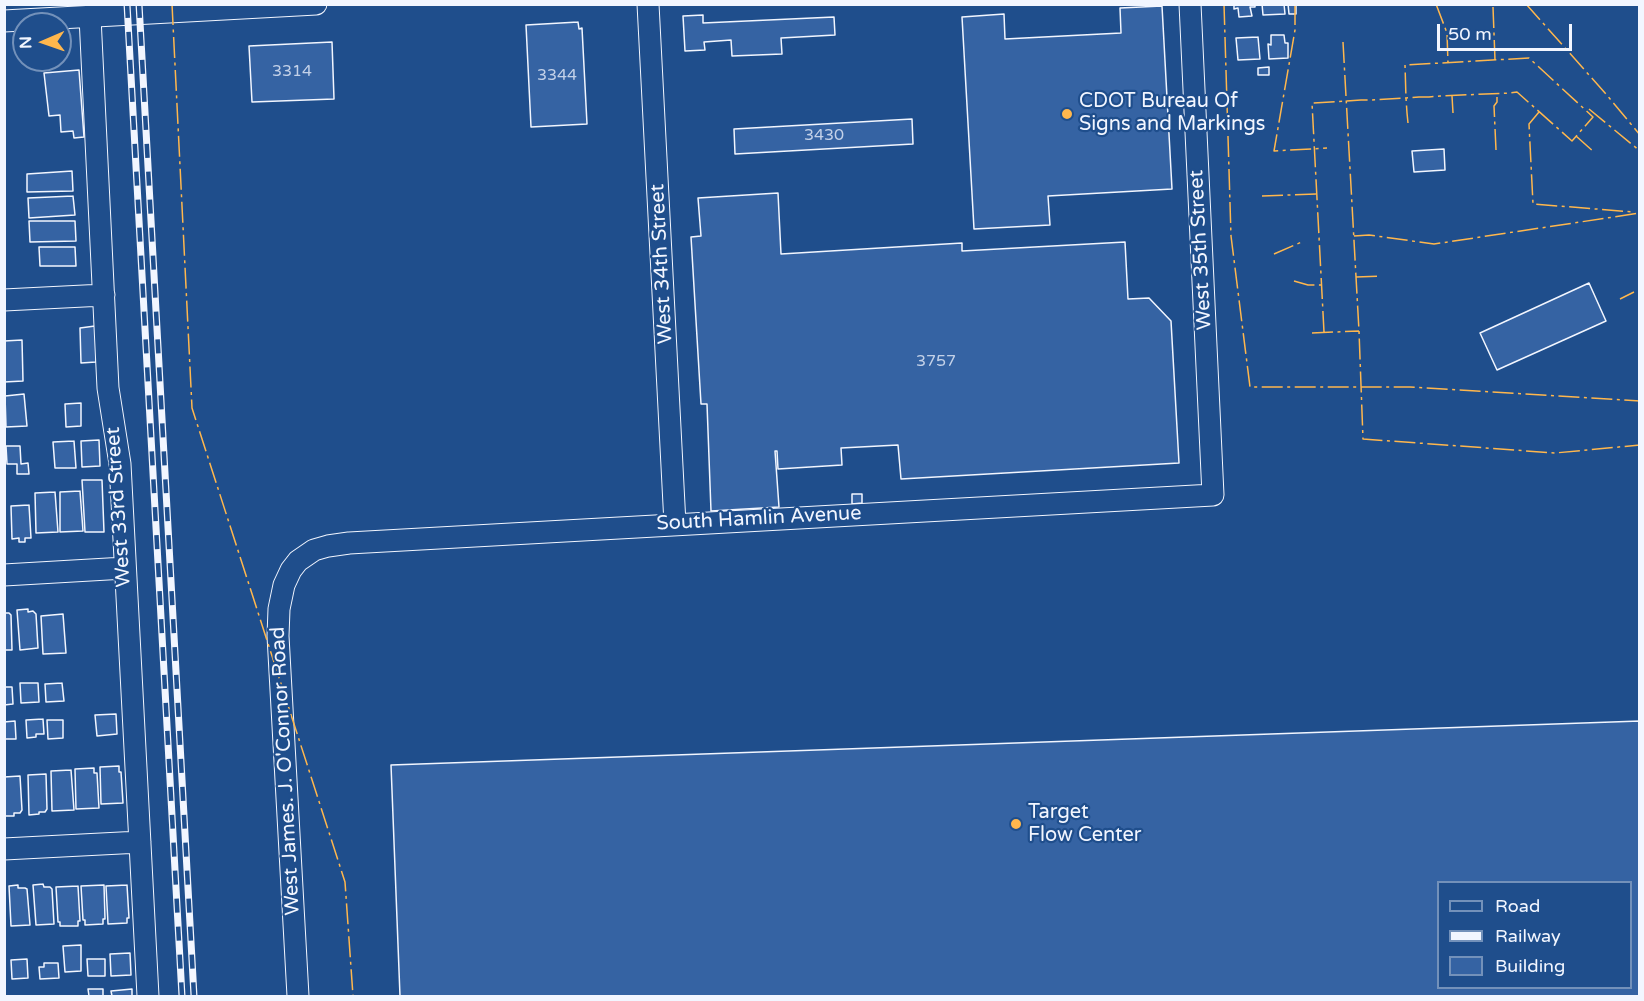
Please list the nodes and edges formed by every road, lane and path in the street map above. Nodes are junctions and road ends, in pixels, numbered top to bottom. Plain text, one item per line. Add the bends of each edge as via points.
1 (316, 4) edge
2 (648, 4) edge
3 (1190, 4) edge
4 (90, 17) junction
5 (4, 21) edge
6 (104, 295) junction
7 (4, 300) edge
8 (1213, 495) joint
9 (675, 524) junction
10 (307, 554) joint
11 (125, 568) junction
12 (4, 575) edge
13 (140, 842) junction
14 (4, 849) edge
15 (148, 996) edge
16 (298, 996) edge

1 - 4 street
2 - 9 street, West 34th Street
3 - 8 street, West 35th Street
4 - 5 street
4 - 6 street, West 33rd Street
6 - 7 street
6 - 11 street, West 33rd Street via 108,388 120,464
8 - 9 street, South Hamlin Avenue
9 - 10 street, South Hamlin Avenue via 349,543
10 - 16 street, West James. J. O'Connor Road via 291,570 284,585 278,636
11 - 12 street
11 - 13 street, West 33rd Street
13 - 14 street
13 - 15 street, West 33rd Street

